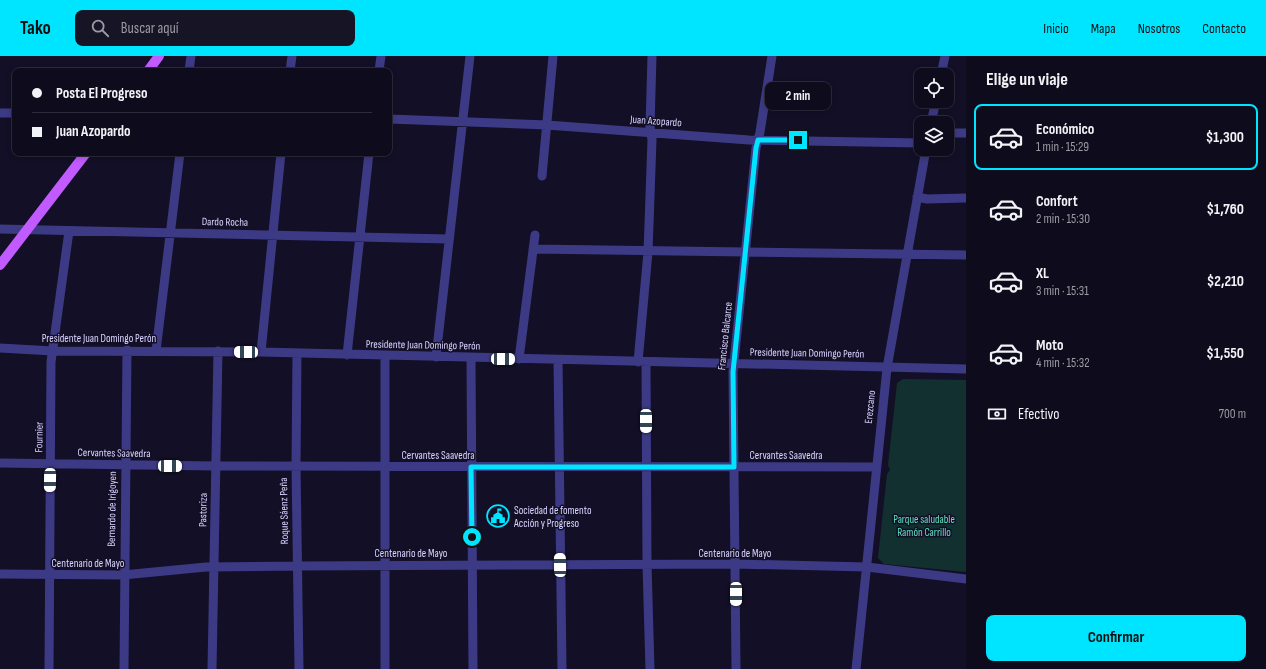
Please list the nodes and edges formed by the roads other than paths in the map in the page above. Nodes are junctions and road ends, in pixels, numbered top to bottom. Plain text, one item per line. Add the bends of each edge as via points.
1 (159, 56) edge
2 (191, 56) edge
3 (292, 56) edge
4 (381, 56) edge
5 (470, 56) edge
6 (553, 56) edge
7 (652, 56) edge
8 (772, 56) edge
9 (945, 56) edge
10 (150, 68) edge
11 (189, 68) edge
12 (290, 68) edge
13 (379, 68) edge
14 (942, 68) edge
15 (0, 113) edge
16 (12, 113) edge
17 (392, 119) edge
18 (463, 121) junction
19 (547, 126) junction
20 (650, 132) junction
21 (954, 133) edge
22 (966, 133) edge
23 (758, 140) junction
24 (914, 143) edge
25 (84, 156) edge
26 (180, 156) edge
27 (281, 156) edge
28 (369, 156) edge
29 (925, 156) edge
30 (542, 176) dead end
31 (918, 198) junction
32 (966, 198) edge
33 (0, 229) edge
34 (28, 229) junction
35 (69, 231) junction
36 (170, 233) junction
37 (271, 234) junction
38 (535, 235) dead end
39 (360, 238) junction
40 (449, 239) junction
41 (533, 249) junction
42 (648, 252) junction
43 (746, 253) junction
44 (907, 255) junction
45 (966, 255) edge
46 (0, 265) edge
47 (0, 348) edge
48 (127, 350) junction
49 (54, 351) junction
50 (156, 351) junction
51 (218, 351) junction
52 (260, 352) junction
53 (297, 353) junction
54 (346, 355) junction
55 (385, 356) junction
56 (436, 356) junction
57 (472, 358) junction
58 (519, 359) junction
59 (558, 360) junction
60 (642, 362) junction
61 (734, 364) junction
62 (887, 368) junction
63 (966, 370) edge
64 (0, 463) edge
65 (50, 464) junction
66 (125, 464) junction
67 (215, 466) junction
68 (296, 466) junction
69 (559, 466) junction
70 (646, 466) junction
71 (384, 467) junction
72 (471, 467) junction
73 (734, 467) junction
74 (876, 467) junction
75 (735, 564) junction
76 (384, 565) junction
77 (472, 565) junction
78 (560, 565) junction
79 (647, 565) junction
80 (297, 566) junction
81 (867, 566) junction
82 (214, 567) junction
83 (0, 574) edge
84 (48, 575) junction
85 (123, 575) junction
86 (966, 579) edge
87 (49, 669) edge
88 (124, 669) edge
89 (212, 669) edge
90 (299, 669) edge
91 (385, 669) edge
92 (473, 669) edge
93 (562, 669) edge
94 (650, 669) edge
95 (736, 669) edge
96 (856, 669) edge

1 - 10 main road
2 - 11 street
3 - 12 street
4 - 13 street
5 - 18 street
6 - 19 street
7 - 20 street
8 - 23 street, Francisco Balcarce
9 - 14 street
15 - 16 street
17 - 18 street, Juan Azopardo
18 - 19 street, Juan Azopardo
18 - 40 street
19 - 20 street, Juan Azopardo
19 - 30 street
20 - 23 street, Juan Azopardo
20 - 42 street via 652,140
21 - 22 street
23 - 24 street, Juan Azopardo
23 - 43 street, Francisco Balcarce
25 - 34 main road
26 - 36 street
27 - 37 street
28 - 39 street
29 - 31 street, Erezcano
31 - 32 street
31 - 44 street, Erezcano
33 - 34 street, Dardo Rocha
34 - 35 street, Dardo Rocha
34 - 46 main road
35 - 36 street, Dardo Rocha
35 - 49 street, Fournier
36 - 37 street, Dardo Rocha
36 - 50 street
37 - 39 street, Dardo Rocha
37 - 52 street
38 - 41 street
39 - 40 street, Dardo Rocha
39 - 54 street
40 - 56 street
41 - 42 street
41 - 58 street
42 - 43 street
42 - 60 street
43 - 44 street
43 - 61 street, Francisco Balcarce
44 - 45 street
44 - 62 street, Erezcano
47 - 49 street, Presidente Juan Domingo Perón
48 - 49 street, Presidente Juan Domingo Perón
48 - 50 street, Presidente Juan Domingo Perón
48 - 66 street, Bernardo de Irigoyen
49 - 65 street, Fournier via 51,362
50 - 51 street, Presidente Juan Domingo Perón
51 - 52 street, Presidente Juan Domingo Perón
51 - 67 street, Pastoriza
52 - 53 street, Presidente Juan Domingo Perón
53 - 54 street, Presidente Juan Domingo Perón
53 - 68 street, Roque Sáenz Peña
54 - 55 street, Presidente Juan Domingo Perón
55 - 56 street, Presidente Juan Domingo Perón
55 - 71 street
56 - 57 street, Presidente Juan Domingo Perón
57 - 58 street, Presidente Juan Domingo Perón
57 - 72 street
58 - 59 street, Presidente Juan Domingo Perón
59 - 60 street, Presidente Juan Domingo Perón
59 - 69 street
60 - 61 street, Presidente Juan Domingo Perón
60 - 70 street
61 - 62 street, Presidente Juan Domingo Perón
61 - 73 street, Francisco Balcarce
62 - 63 street, Presidente Juan Domingo Perón
62 - 74 street, Erezcano
64 - 65 street, Cervantes Saavedra
65 - 66 street, Cervantes Saavedra
65 - 84 street, Fournier
66 - 67 street, Cervantes Saavedra
66 - 85 street, Bernardo de Irigoyen
67 - 68 street, Cervantes Saavedra
67 - 82 street, Pastoriza
68 - 71 street, Cervantes Saavedra
68 - 80 street, Roque Sáenz Peña
69 - 70 street, Cervantes Saavedra
69 - 72 street, Cervantes Saavedra
69 - 78 street
70 - 73 street, Cervantes Saavedra
70 - 79 street
71 - 72 street, Cervantes Saavedra
71 - 76 street
72 - 77 street
73 - 74 street, Cervantes Saavedra
73 - 75 street, Francisco Balcarce
74 - 81 street, Erezcano
75 - 79 street, Centenario de Mayo
75 - 81 street, Centenario de Mayo
75 - 95 street, Francisco Balcarce
76 - 77 street, Centenario de Mayo
76 - 80 street, Centenario de Mayo
76 - 91 street
77 - 78 street, Centenario de Mayo
77 - 92 street
78 - 79 street, Centenario de Mayo
78 - 93 street
79 - 94 street
80 - 82 street, Centenario de Mayo
80 - 90 street, Roque Sáenz Peña
81 - 86 street, Centenario de Mayo
81 - 96 street, Erezcano
82 - 85 street, Centenario de Mayo
82 - 89 street, Pastoriza
83 - 84 street, Centenario de Mayo
84 - 85 street, Centenario de Mayo
84 - 87 street, Fournier
85 - 88 street, Bernardo de Irigoyen

